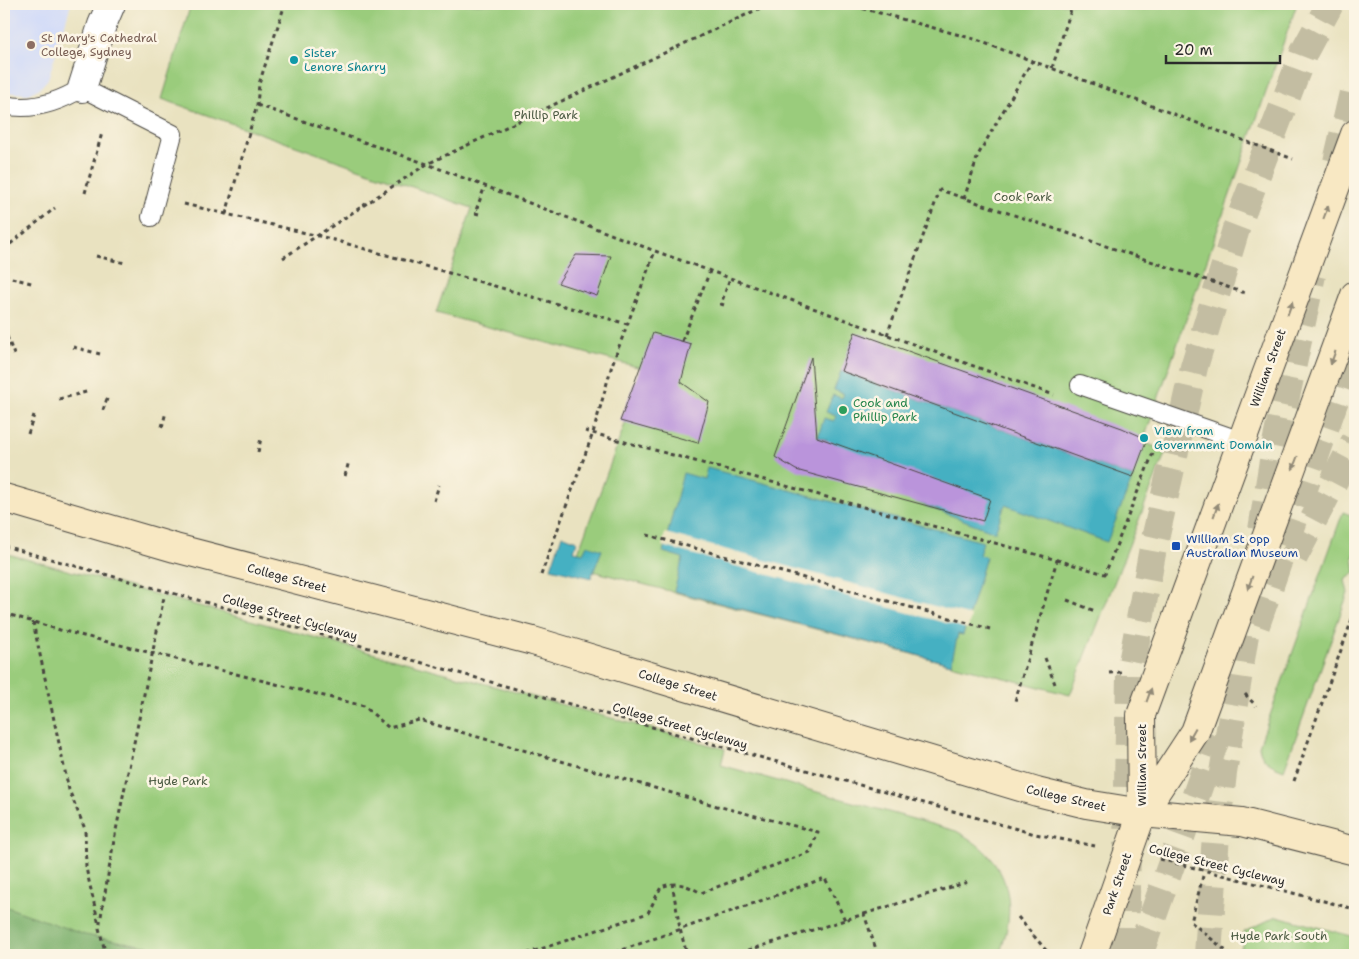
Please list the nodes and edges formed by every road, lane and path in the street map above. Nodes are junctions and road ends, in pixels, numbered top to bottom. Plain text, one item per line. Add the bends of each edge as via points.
1 (111, 4) edge
2 (285, 4) edge
3 (769, 4) edge
4 (848, 4) edge
5 (1073, 4) edge
6 (1032, 61) junction
7 (1052, 68) junction
8 (82, 88) junction
9 (4, 105) edge
10 (256, 105) junction
11 (102, 133) dead end
12 (1355, 134) edge
13 (1293, 159) dead end
14 (427, 164) junction
15 (485, 186) junction
16 (85, 193) dead end
17 (964, 198) junction
18 (177, 202) dead end
19 (55, 208) dead end
20 (226, 214) junction
21 (479, 214) dead end
22 (151, 217) dead end
23 (316, 236) junction
24 (4, 249) edge
25 (655, 252) junction
26 (96, 256) dead end
27 (283, 258) dead end
28 (125, 263) dead end
29 (710, 271) junction
30 (4, 276) edge
31 (730, 278) junction
32 (34, 284) dead end
33 (1245, 293) dead end
34 (1355, 295) edge
35 (724, 305) dead end
36 (627, 324) junction
37 (4, 329) edge
38 (887, 334) junction
39 (682, 341) dead end
40 (73, 348) dead end
41 (100, 354) dead end
42 (15, 357) dead end
43 (1080, 385) dead end
44 (90, 391) dead end
45 (1055, 395) dead end
46 (108, 396) dead end
47 (59, 399) dead end
48 (103, 410) dead end
49 (166, 412) dead end
50 (34, 415) dead end
51 (162, 427) dead end
52 (585, 431) dead end
53 (28, 434) dead end
54 (593, 434) junction
55 (1159, 437) dead end
56 (261, 438) dead end
57 (1241, 441) junction
58 (258, 452) dead end
59 (348, 461) dead end
60 (345, 476) dead end
61 (439, 485) dead end
62 (4, 498) edge
63 (434, 501) dead end
64 (647, 535) dead end
65 (4, 546) edge
66 (1057, 560) junction
67 (541, 575) dead end
68 (164, 596) dead end
69 (1067, 600) dead end
70 (1094, 611) dead end
71 (1355, 611) edge
72 (4, 614) edge
73 (33, 622) junction
74 (990, 629) dead end
75 (154, 652) junction
76 (1046, 658) dead end
77 (1056, 684) dead end
78 (1015, 701) dead end
79 (1294, 781) dead end
80 (1142, 813) junction
81 (1355, 851) edge
82 (1127, 852) junction
83 (1203, 876) dead end
84 (971, 881) dead end
85 (672, 883) junction
86 (1355, 909) edge
87 (864, 914) junction
88 (1018, 917) dead end
89 (845, 920) junction
90 (99, 928) junction
91 (680, 929) junction
92 (106, 955) edge
93 (523, 955) edge
94 (608, 955) edge
95 (687, 955) edge
96 (733, 955) edge
97 (878, 955) edge
98 (1050, 955) edge
99 (1092, 955) edge
100 (1231, 955) edge

1 - 8 street
2 - 10 path via 259,84
3 - 14 path
4 - 6 path via 974,39
5 - 7 path
6 - 7 path
6 - 17 path via 978,155
7 - 13 path
8 - 9 lane via 50,103 27,107
8 - 22 lane via 173,134
10 - 14 path
10 - 20 path
11 - 16 path
57 -> 12 main road, William Street
14 - 15 path
14 - 23 path
15 - 21 path via 475,213
15 - 25 path
17 - 33 path
17 - 38 path via 940,190
18 - 20 path
19 - 24 path
20 - 23 path
23 - 27 path
23 - 36 path
25 - 29 path
25 - 36 path
26 - 28 path
29 - 31 path
29 - 39 path
30 - 32 path
31 - 35 path via 721,304
31 - 38 path
34 -> 80 main road, William Street via 1195,732
36 - 54 path
37 - 42 path
38 - 45 path
40 - 41 path
43 - 57 lane
44 - 47 path
46 - 48 path
49 - 51 path
50 - 53 path
52 - 54 path
54 - 66 path
54 - 67 path
55 - 66 path via 1106,574
56 - 58 path
80 -> 57 main road, William Street via 1141,715
59 - 60 path
61 - 63 path
62 - 80 main road, College Street via 183,550 533,641 1037,792
64 - 74 path
65 - 82 path, College Street Cycleway via 1029,832
66 - 78 path
68 - 75 path
69 - 70 path
71 - 79 path
72 - 73 path
73 - 75 path
73 - 90 path via 69,790 85,829 86,868
75 - 85 path via 364,706 389,728 419,720 716,806 818,832 810,852 701,893 688,885
75 - 90 path
76 - 77 path
80 - 81 main road, College Street via 1242,822
80 - 82 main road, Park Street
82 - 86 path, College Street Cycleway via 1194,866
82 - 99 main road, Park Street
83 - 100 path via 1191,922
84 - 87 path
85 - 91 path
85 - 93 path via 661,887 648,913
87 - 89 path
87 - 97 path
88 - 98 path
89 - 91 path via 825,878
89 - 96 path
90 - 92 path
91 - 94 path
91 - 95 path

